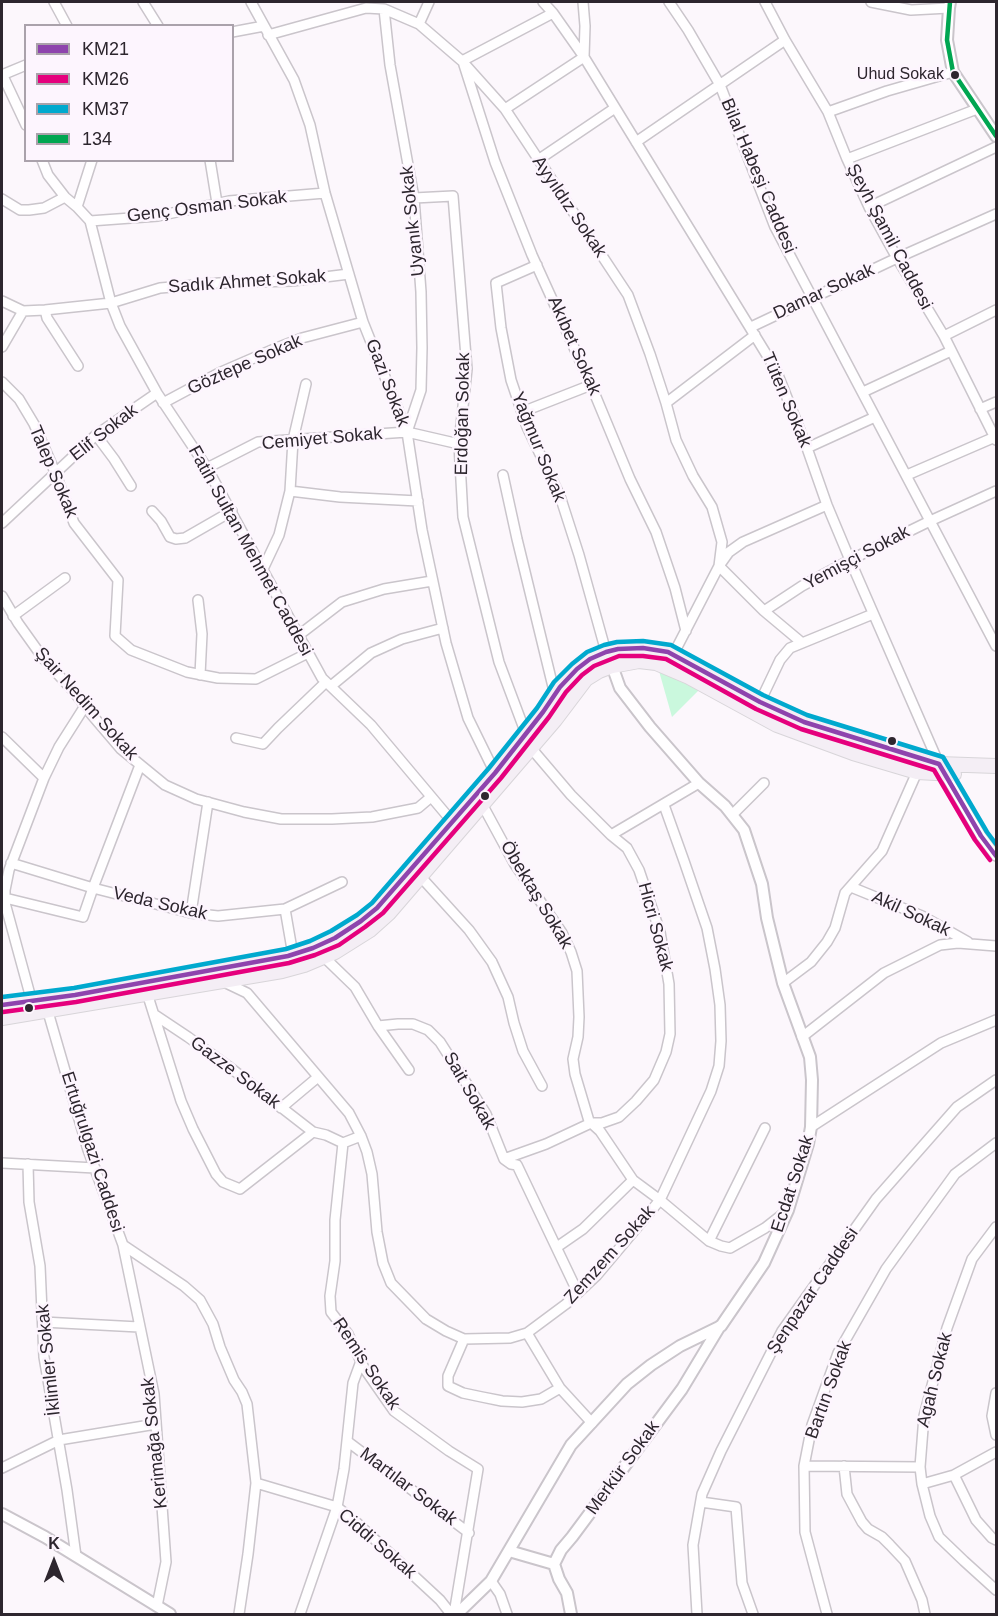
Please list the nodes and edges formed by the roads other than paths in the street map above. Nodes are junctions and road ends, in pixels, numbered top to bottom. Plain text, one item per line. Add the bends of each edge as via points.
1 (54, 2) edge
2 (142, 2) edge
3 (251, 2) edge
4 (429, 2) edge
5 (543, 2) edge
6 (583, 2) edge
7 (669, 2) edge
8 (765, 2) edge
9 (871, 2) edge
10 (950, 5) edge
11 (384, 9) junction
12 (553, 13) junction
13 (66, 24) edge
14 (157, 24) edge
15 (419, 24) junction
16 (264, 26) junction
17 (234, 32) edge
18 (268, 35) junction
19 (785, 40) junction
20 (584, 57) junction
21 (462, 61) junction
22 (24, 65) edge
23 (953, 72) junction
24 (2, 75) edge
25 (720, 85) junction
26 (615, 108) junction
27 (977, 109) junction
28 (505, 110) junction
29 (828, 112) junction
30 (24, 121) edge
31 (996, 135) edge
32 (636, 142) junction
33 (996, 147) edge
34 (847, 159) junction
35 (538, 160) junction
36 (43, 162) edge
37 (91, 162) edge
38 (210, 162) edge
39 (325, 193) junction
40 (65, 197) junction
41 (414, 198) junction
42 (2, 200) edge
43 (217, 203) junction
44 (77, 207) junction
45 (869, 207) junction
46 (996, 214) edge
47 (90, 221) junction
48 (897, 258) junction
49 (537, 265) junction
50 (349, 274) junction
51 (812, 297) junction
52 (2, 301) edge
53 (111, 303) junction
54 (45, 310) junction
55 (996, 310) edge
56 (23, 311) junction
57 (363, 322) junction
58 (753, 331) junction
59 (944, 336) junction
60 (2, 347) edge
61 (951, 351) junction
62 (78, 366) dead end
63 (2, 382) edge
64 (306, 384) dead end
65 (591, 385) junction
66 (863, 392) junction
67 (156, 393) junction
68 (996, 402) edge
69 (163, 403) junction
70 (666, 403) junction
71 (980, 410) junction
72 (522, 412) junction
73 (875, 417) junction
74 (407, 432) junction
75 (96, 435) junction
76 (996, 439) edge
77 (293, 440) junction
78 (459, 444) junction
79 (807, 448) junction
80 (207, 468) junction
81 (56, 472) junction
82 (503, 475) dead end
83 (907, 475) junction
84 (131, 486) dead end
85 (290, 491) junction
86 (996, 491) edge
87 (418, 501) junction
88 (827, 505) junction
89 (152, 511) dead end
90 (232, 511) junction
91 (930, 520) junction
92 (2, 523) edge
93 (850, 560) junction
94 (719, 566) junction
95 (263, 569) junction
96 (65, 578) dead end
97 (432, 581) junction
98 (2, 596) edge
99 (198, 600) dead end
100 (764, 611) junction
101 (873, 614) junction
102 (14, 616) junction
103 (443, 628) junction
104 (686, 631) junction
105 (299, 635) junction
106 (801, 642) junction
107 (996, 646) edge
108 (606, 652) junction
109 (308, 653) junction
110 (674, 655) junction
111 (612, 666) junction
112 (200, 675) junction
113 (328, 684) junction
114 (555, 695) junction
115 (760, 702) junction
116 (85, 706) junction
117 (526, 734) junction
118 (2, 737) edge
119 (236, 738) dead end
120 (531, 748) junction
121 (140, 765) junction
122 (996, 766) edge
123 (943, 769) junction
124 (917, 772) junction
125 (495, 773) junction
126 (996, 774) edge
127 (44, 778) junction
128 (699, 783) junction
129 (764, 783) dead end
130 (431, 797) junction
131 (208, 802) junction
132 (482, 804) junction
133 (664, 805) junction
134 (732, 815) junction
135 (456, 825) junction
136 (611, 836) junction
137 (996, 856) edge
138 (11, 863) junction
139 (420, 876) junction
140 (342, 882) dead end
141 (4, 883) edge
142 (851, 887) junction
143 (93, 888) junction
144 (5, 898) junction
145 (285, 909) junction
146 (191, 914) junction
147 (970, 943) junction
148 (996, 946) edge
149 (293, 955) junction
150 (324, 957) junction
151 (223, 981) junction
152 (783, 983) junction
153 (147, 993) junction
154 (41, 1004) junction
155 (2, 1005) edge
156 (155, 1015) junction
157 (2, 1018) edge
158 (996, 1020) edge
159 (378, 1026) junction
160 (802, 1037) junction
161 (409, 1070) dead end
162 (318, 1077) junction
163 (996, 1080) edge
164 (542, 1086) dead end
165 (281, 1108) junction
166 (591, 1123) junction
167 (811, 1127) junction
168 (765, 1128) dead end
169 (313, 1132) junction
170 (361, 1136) junction
171 (343, 1143) junction
172 (996, 1143) edge
173 (504, 1159) junction
174 (2, 1163) edge
175 (28, 1164) junction
176 (95, 1168) junction
177 (633, 1180) junction
178 (660, 1200) junction
179 (788, 1210) junction
180 (996, 1227) edge
181 (709, 1241) junction
182 (123, 1245) junction
183 (557, 1247) junction
184 (578, 1293) junction
185 (43, 1322) junction
186 (721, 1326) junction
187 (139, 1327) junction
188 (527, 1333) junction
189 (464, 1340) junction
190 (361, 1361) junction
191 (560, 1388) junction
192 (996, 1393) edge
193 (592, 1423) junction
194 (156, 1424) junction
195 (996, 1435) edge
196 (59, 1440) junction
197 (347, 1442) junction
198 (996, 1452) edge
199 (804, 1466) junction
200 (844, 1466) junction
201 (920, 1467) junction
202 (2, 1468) edge
203 (954, 1475) junction
204 (256, 1483) junction
205 (922, 1484) junction
206 (701, 1502) junction
207 (336, 1507) junction
208 (2, 1514) edge
209 (469, 1533) junction
210 (996, 1540) edge
211 (509, 1551) junction
212 (76, 1556) junction
213 (554, 1564) junction
214 (491, 1581) junction
215 (996, 1590) edge
216 (156, 1606) junction
217 (170, 1614) edge
218 (239, 1614) edge
219 (300, 1614) edge
220 (454, 1614) edge
221 (507, 1614) edge
222 (571, 1614) edge
223 (697, 1614) edge
224 (753, 1614) edge
225 (827, 1614) edge
226 (925, 1614) edge

1 - 13 street
2 - 14 street
3 - 16 street, Gazi Sokak
4 - 15 street
5 - 12 street, Tüten Sokak
6 - 20 street
7 - 25 street, Bilal Habeşi Caddesi
8 - 19 street, Şeyh Şamil Caddesi
9 - 10 street via 911,10
10 - 23 street via 947,40
11 - 15 street, Ayyıldız Sokak
11 - 18 street, Ayyıldız Sokak via 366,8
11 - 41 street, Uyanık Sokak
12 - 20 street, Tüten Sokak
12 - 21 street
15 - 21 street, Ayyıldız Sokak
16 - 17 street
16 - 18 street, Gazi Sokak
18 - 39 street, Gazi Sokak via 294,80 310,125
19 - 25 street
19 - 29 street, Şeyh Şamil Caddesi
20 - 26 street, Tüten Sokak
20 - 28 street
21 - 28 street, Ayyıldız Sokak
21 - 49 street, Akıbet Sokak via 495,162
22 - 24 street
23 - 27 street
23 - 29 street
24 - 30 street
25 - 32 street
25 - 51 street, Bilal Habeşi Caddesi via 775,227
26 - 32 street, Tüten Sokak
26 - 35 street
27 - 31 street
27 - 34 street
28 - 35 street, Ayyıldız Sokak
29 - 34 street, Şeyh Şamil Caddesi
32 - 58 street, Tüten Sokak
33 - 45 street
34 - 45 street, Şeyh Şamil Caddesi
35 - 70 street, Ayyıldız Sokak via 628,295
36 - 40 street, Fatih Sultan Mehmet Caddesi
37 - 44 street
38 - 43 street
39 - 43 street, Genç Osman Sokak
39 - 50 street, Gazi Sokak
40 - 42 street via 44,208 29,210 20,210
40 - 44 street, Fatih Sultan Mehmet Caddesi
41 - 74 street, Uyanık Sokak via 421,292 421,390
41 - 78 street, Erdoğan Sokak via 453,196 467,369
43 - 47 street, Genç Osman Sokak via 158,216
44 - 47 street, Fatih Sultan Mehmet Caddesi
45 - 48 street, Şeyh Şamil Caddesi
46 - 48 street, Damar Sokak
47 - 53 street, Fatih Sultan Mehmet Caddesi
48 - 51 street, Damar Sokak
48 - 59 street, Şeyh Şamil Caddesi
49 - 65 street, Akıbet Sokak
49 - 72 street, Yağmur Sokak via 496,282 511,380
50 - 53 street, Sadık Ahmet Sokak via 160,288
50 - 57 street, Gazi Sokak
51 - 58 street, Damar Sokak
51 - 66 street, Bilal Habeşi Caddesi
52 - 56 street
53 - 54 street, Sadık Ahmet Sokak
53 - 67 street, Fatih Sultan Mehmet Caddesi
54 - 56 street, Sadık Ahmet Sokak
54 - 62 street
55 - 59 street
56 - 60 street
57 - 69 street, Göztepe Sokak via 279,347
57 - 74 street, Gazi Sokak
58 - 70 street, Damar Sokak
58 - 79 street, Tüten Sokak via 776,370
59 - 61 street, Şeyh Şamil Caddesi
61 - 66 street
61 - 71 street, Şeyh Şamil Caddesi
63 - 81 street, Talep Sokak via 26,409
64 - 77 street
65 - 72 street
65 - 104 street, Akıbet Sokak via 656,532
66 - 73 street, Bilal Habeşi Caddesi
67 - 69 street, Fatih Sultan Mehmet Caddesi
67 - 75 street, Elif Sokak
68 - 71 street
69 - 80 street, Fatih Sultan Mehmet Caddesi
70 - 94 street, Ayyıldız Sokak via 676,440 712,507 722,542
71 - 76 street, Şeyh Şamil Caddesi
72 - 108 street, Yağmur Sokak via 560,496
73 - 79 street
73 - 83 street, Bilal Habeşi Caddesi
74 - 77 street, Cemiyet Sokak
74 - 78 street, Cemiyet Sokak
74 - 87 street, Gazi Sokak
75 - 81 street, Elif Sokak
75 - 84 street
76 - 83 street
77 - 80 street, Cemiyet Sokak via 258,442
77 - 85 street
78 - 117 street, Erdoğan Sokak via 463,517 499,662
79 - 88 street, Tüten Sokak
80 - 90 street, Fatih Sultan Mehmet Caddesi
81 - 92 street, Elif Sokak
81 - 112 street, Talep Sokak via 74,523 118,580 115,636 131,651
82 - 114 street
83 - 91 street, Bilal Habeşi Caddesi
85 - 87 street
85 - 95 street via 279,535
86 - 91 street, Yemişçi Sokak
87 - 97 street, Gazi Sokak
88 - 93 street, Tüten Sokak
88 - 94 street via 743,542
89 - 90 street via 170,537 176,539 185,538
90 - 95 street, Fatih Sultan Mehmet Caddesi
91 - 93 street, Yemişçi Sokak
91 - 107 street, Bilal Habeşi Caddesi
93 - 100 street, Yemişçi Sokak
93 - 101 street, Tüten Sokak
94 - 100 street
94 - 104 street
95 - 105 street, Fatih Sultan Mehmet Caddesi
96 - 102 street
97 - 103 street, Gazi Sokak
97 - 105 street via 384,589 342,602
98 - 102 street, Şair Nedim Sokak
99 - 112 street via 202,634
100 - 106 street
101 - 106 street
101 - 123 street, Tüten Sokak
102 - 116 street, Şair Nedim Sokak via 43,658
103 - 113 street via 402,639 371,653
103 - 125 street, Gazi Sokak via 468,718
104 - 110 street
105 - 109 street, Fatih Sultan Mehmet Caddesi
106 - 115 street via 780,660
108 - 110 main road via 643,648
108 - 111 street, Ecdat Sokak
108 - 114 main road via 578,669
109 - 112 street, Talep Sokak via 256,679
109 - 113 street, Fatih Sultan Mehmet Caddesi
110 - 115 main road
111 - 120 main road via 586,679
111 - 124 main road via 639,661 656,663 777,725
111 - 128 street, Ecdat Sokak via 620,688
113 - 119 street via 263,744
113 - 130 street, Fatih Sultan Mehmet Caddesi via 371,725
114 - 117 main road
115 - 123 main road via 804,722
116 - 121 street, Şair Nedim Sokak
116 - 127 street, Ertuğrulgazi Caddesi
117 - 125 main road
118 - 127 street
120 - 132 main road
120 - 136 street, Hicri Sokak
121 - 131 street, Şair Nedim Sokak via 165,785
121 - 143 street
122 - 123 main road
123 - 124 main road
123 - 126 main road
123 - 137 street, Tüten Sokak
124 - 142 street via 882,851
125 - 135 main road
127 - 138 street, Ertuğrulgazi Caddesi
128 - 133 street
128 - 134 street, Ecdat Sokak
129 - 134 street
130 - 131 street, Şair Nedim Sokak via 418,808 372,817 332,819 281,819
130 - 135 street, Fatih Sultan Mehmet Caddesi
131 - 146 street
132 - 135 main road
132 - 166 street, Öbektaş Sokak via 571,952 577,971 579,1017 573,1059
133 - 136 street
133 - 178 street, Zemzem Sokak via 707,927 716,969 721,1041 711,1091
134 - 152 street, Ecdat Sokak via 744,830 756,863
135 - 139 main road
135 - 149 main road via 370,914 325,943
136 - 166 street, Hicri Sokak via 627,848 639,870 660,932 669,984 670,1034 661,1066 645,1091 619,1117
138 - 141 street, Ertuğrulgazi Caddesi
138 - 143 street, Veda Sokak
139 - 150 main road via 370,930
139 - 164 street via 492,962 508,997 523,1051
140 - 145 street, Veda Sokak
141 - 144 street, Ertuğrulgazi Caddesi
142 - 147 street, Akil Sokak via 922,916
142 - 152 street via 827,942 811,962
143 - 144 street via 83,917
143 - 146 street, Veda Sokak
144 - 154 street, Ertuğrulgazi Caddesi
145 - 146 street, Veda Sokak via 218,916
145 - 149 street
147 - 148 street
147 - 160 street via 940,945 884,973
149 - 154 main road
150 - 151 main road via 293,969
150 - 159 street via 355,987
151 - 153 main road
151 - 162 street via 247,993
152 - 160 street, Ecdat Sokak
153 - 154 main road
153 - 156 street
154 - 155 main road
154 - 157 main road
154 - 176 street, Ertuğrulgazi Caddesi
156 - 165 street, Gazze Sokak
156 - 169 street via 193,1129 223,1182 240,1189
158 - 167 street via 941,1043
159 - 161 street
159 - 173 street, Sait Sokak via 414,1024 429,1030 486,1114
160 - 167 street, Ecdat Sokak via 810,1057
162 - 165 street
162 - 170 street via 349,1113
163 - 206 street, Şenpazar Caddesi via 957,1107 876,1199 782,1330 721,1451
165 - 169 street, Gazze Sokak
166 - 173 street, Hicri Sokak
166 - 177 street, Öbektaş Sokak
167 - 179 street, Ecdat Sokak
168 - 181 street
169 - 171 street, Gazze Sokak
170 - 171 street
170 - 189 street via 372,1174 382,1263 391,1283 426,1319
171 - 190 street, Remis Sokak via 331,1312 348,1334
172 - 199 street, Bartın Sokak via 955,1174 886,1269 838,1353 812,1425
173 - 183 street, Sait Sokak via 518,1165
174 - 175 street
175 - 176 street
175 - 185 street, İklimler Sokak
176 - 182 street, Ertuğrulgazi Caddesi
177 - 178 street, Öbektaş Sokak
177 - 183 street
178 - 181 street, Öbektaş Sokak
178 - 184 street, Zemzem Sokak
179 - 181 street via 730,1248
179 - 186 street, Ecdat Sokak via 764,1263
180 - 201 street, Agah Sokak via 972,1259 947,1328 924,1416
182 - 187 street, Kerimağa Sokak
182 - 204 street, Ertuğrulgazi Caddesi via 200,1300 247,1404
183 - 184 street, Sait Sokak
184 - 188 street, Zemzem Sokak
185 - 187 street
185 - 196 street, İklimler Sokak via 44,1357
186 - 193 street, Ecdat Sokak via 651,1365 627,1384
186 - 213 street, Merkür Sokak via 682,1389
187 - 194 street, Kerimağa Sokak via 154,1394
188 - 189 street, Zemzem Sokak via 510,1338
188 - 191 street
189 - 191 street via 448,1376 448,1386 482,1397 522,1402 541,1399
190 - 197 street via 353,1383
190 - 209 street, Remis Sokak via 393,1411 478,1469
191 - 193 street
192 - 195 street via 992,1416
193 - 211 street, Ecdat Sokak via 571,1445
194 - 196 street
194 - 216 street, Kerimağa Sokak via 166,1562
196 - 202 street
196 - 212 street, İklimler Sokak
197 - 207 street
197 - 209 street, Martılar Sokak
198 - 203 street
199 - 200 street
199 - 225 street, Bartın Sokak via 805,1532
200 - 201 street
200 - 226 street via 847,1494 862,1522 904,1561
201 - 205 street, Agah Sokak
203 - 205 street
203 - 210 street via 976,1520
204 - 207 street, Ciddi Sokak
204 - 218 street, Ertuğrulgazi Caddesi
205 - 215 street, Agah Sokak via 939,1537
206 - 223 street, Şenpazar Caddesi via 693,1545
206 - 224 street via 736,1507 742,1583
207 - 219 street
207 - 220 street, Ciddi Sokak
208 - 212 street
209 - 220 street, Remis Sokak
211 - 213 street
211 - 214 street, Ecdat Sokak
212 - 216 street
213 - 222 street
214 - 220 street, Ecdat Sokak
214 - 221 street
216 - 217 street

